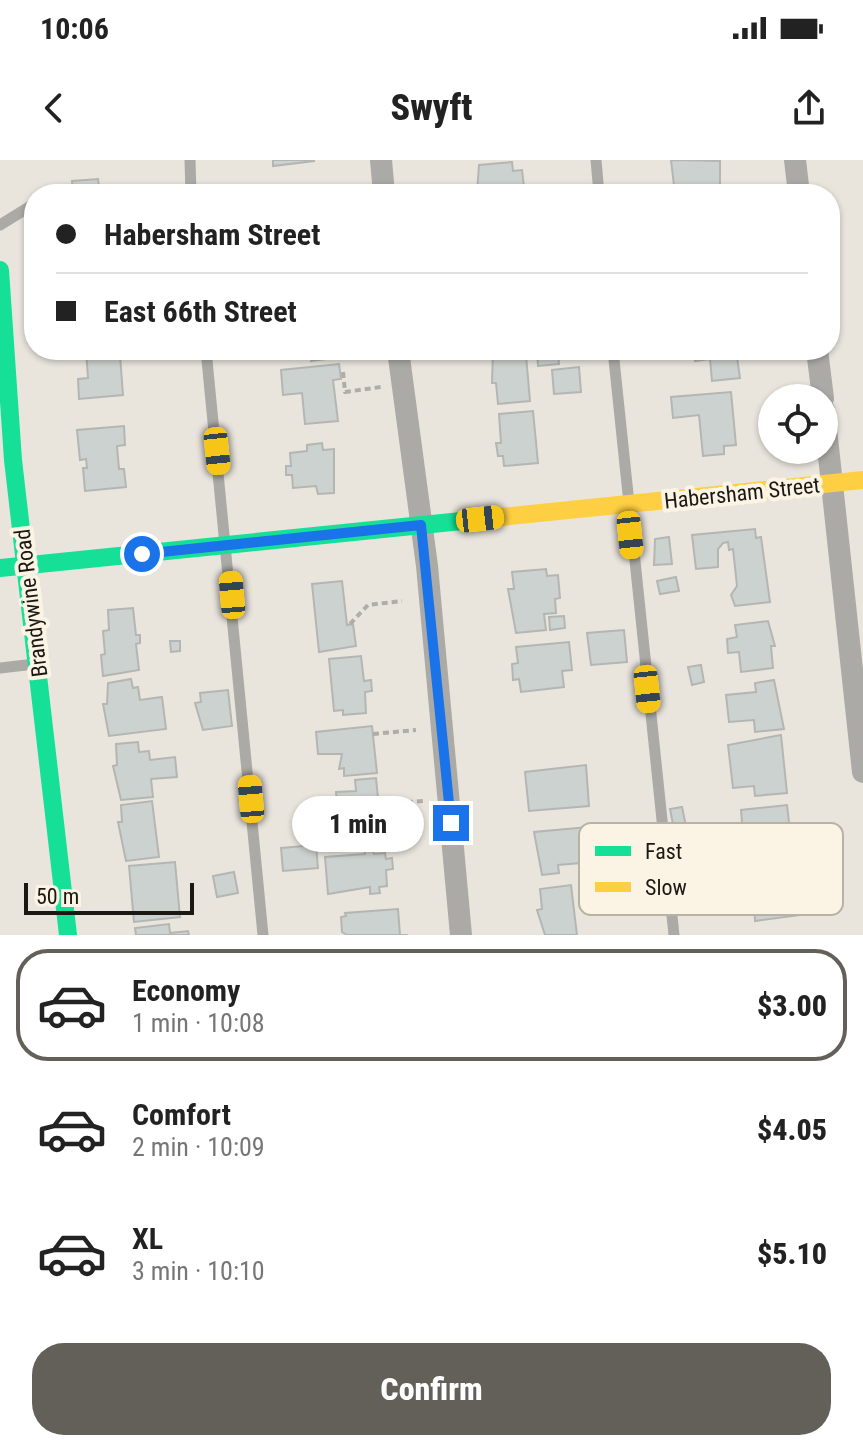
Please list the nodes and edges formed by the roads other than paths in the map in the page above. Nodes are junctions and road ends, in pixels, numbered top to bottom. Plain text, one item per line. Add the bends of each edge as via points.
1 (190, 160) edge
2 (381, 160) edge
3 (596, 160) edge
4 (795, 160) edge
5 (191, 184) edge
6 (383, 184) edge
7 (598, 184) edge
8 (798, 184) edge
9 (24, 210) edge
10 (0, 225) edge
11 (0, 270) edge
12 (207, 360) edge
13 (399, 360) edge
14 (614, 360) edge
15 (818, 360) edge
16 (3, 363) edge
17 (821, 384) edge
18 (830, 464) edge
19 (863, 480) edge
20 (832, 483) junction
21 (627, 504) junction
22 (421, 525) junction
23 (227, 545) junction
24 (28, 566) junction
25 (0, 568) edge
26 (39, 664) junction
27 (0, 668) edge
28 (863, 772) edge
29 (662, 823) edge
30 (672, 915) edge
31 (68, 935) edge
32 (263, 935) edge
33 (461, 935) edge
34 (674, 935) edge

1 - 5 lane
2 - 6 street
3 - 7 lane
4 - 8 street
9 - 10 lane
11 - 16 street, Brandywine Road
12 - 23 lane
13 - 22 street
14 - 21 lane
15 - 17 street
16 - 24 street, Brandywine Road
18 - 20 street
19 - 20 street, Habersham Street
20 - 21 street, Habersham Street
20 - 28 street
21 - 22 street, Habersham Street
21 - 29 lane
22 - 23 street, Habersham Street
22 - 33 street
23 - 24 street, Habersham Street
23 - 32 lane
24 - 25 street, Habersham Street
24 - 26 street, Brandywine Road
26 - 27 lane
26 - 31 street, Brandywine Road
30 - 34 lane

